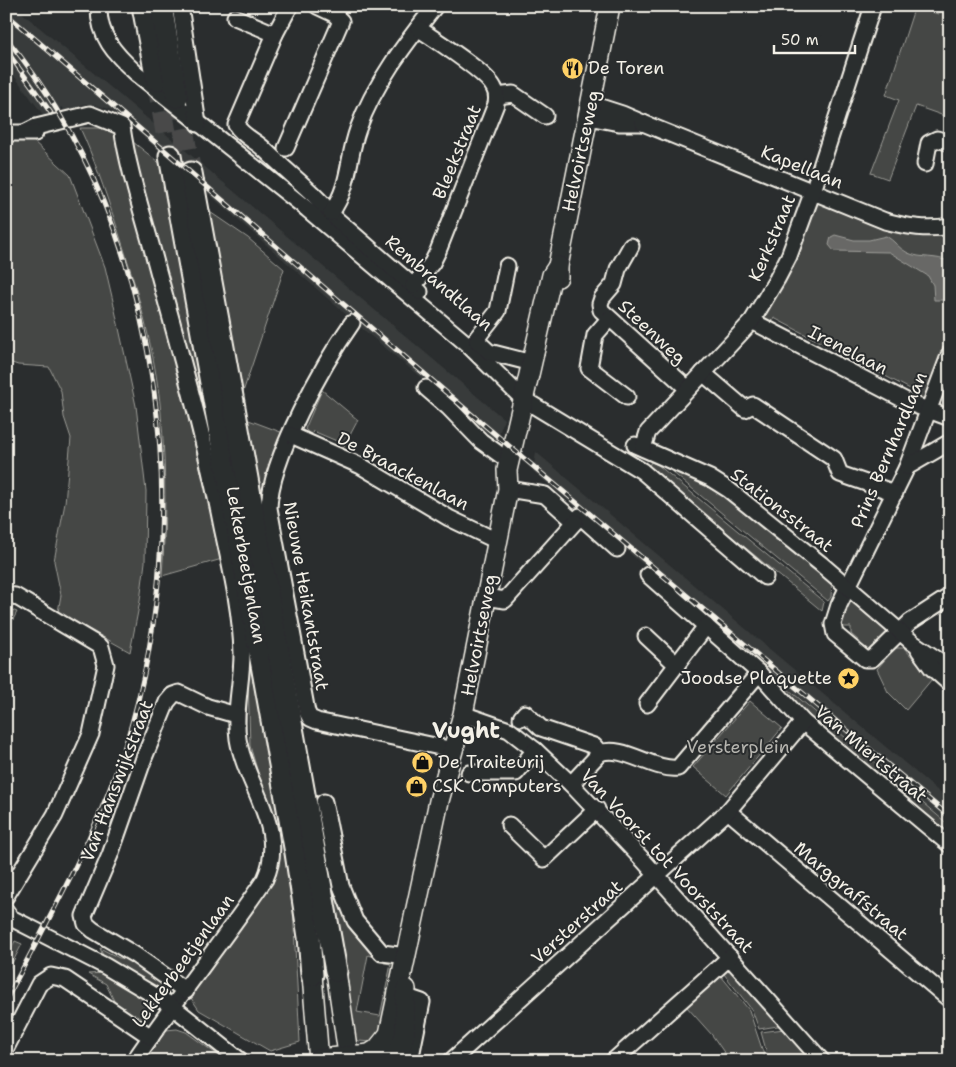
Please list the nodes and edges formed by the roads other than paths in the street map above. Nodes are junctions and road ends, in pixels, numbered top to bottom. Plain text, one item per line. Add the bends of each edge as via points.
1 (99, 6) edge
2 (143, 6) edge
3 (160, 6) edge
4 (180, 6) edge
5 (290, 6) edge
6 (317, 6) edge
7 (435, 6) edge
8 (610, 6) edge
9 (873, 6) edge
10 (235, 17) dead end
11 (418, 28) junction
12 (275, 34) junction
13 (157, 80) tunnel mouth
14 (497, 96) junction
15 (177, 97) tunnel mouth
16 (590, 111) junction
17 (545, 116) dead end
18 (198, 124) junction
19 (6, 133) edge
20 (950, 143) edge
21 (286, 148) dead end
22 (170, 156) tunnel mouth
23 (925, 164) dead end
24 (191, 173) tunnel mouth
25 (813, 191) junction
26 (331, 213) junction
27 (950, 226) edge
28 (631, 246) dead end
29 (507, 266) dead end
30 (558, 266) junction
31 (413, 286) junction
32 (609, 319) junction
33 (752, 321) junction
34 (352, 323) dead end
35 (476, 339) junction
36 (950, 353) edge
37 (532, 363) junction
38 (703, 372) junction
39 (426, 388) dead end
40 (688, 390) junction
41 (627, 397) dead end
42 (527, 402) junction
43 (928, 410) junction
44 (950, 418) edge
45 (291, 435) junction
46 (950, 442) edge
47 (638, 446) joint
48 (510, 462) junction
49 (907, 467) junction
50 (508, 489) junction
51 (895, 492) junction
52 (575, 522) junction
53 (497, 541) junction
54 (618, 549) dead end
55 (648, 575) dead end
56 (765, 577) dead end
57 (848, 588) junction
58 (6, 594) edge
59 (950, 596) edge
60 (491, 597) junction
61 (706, 626) junction
62 (900, 632) junction
63 (646, 636) dead end
64 (913, 643) junction
65 (677, 666) junction
66 (950, 668) edge
67 (759, 673) junction
68 (950, 684) edge
69 (647, 704) dead end
70 (236, 714) junction
71 (463, 714) junction
72 (521, 718) dead end
73 (803, 722) junction
74 (454, 750) junction
75 (535, 750) junction
76 (600, 753) junction
77 (469, 773) dead end
78 (571, 784) junction
79 (324, 802) dead end
80 (597, 809) junction
81 (728, 810) junction
82 (509, 825) dead end
83 (950, 845) edge
84 (656, 876) junction
85 (6, 896) edge
86 (6, 911) edge
87 (407, 956) junction
88 (730, 957) junction
89 (336, 971) joint
90 (312, 975) joint
91 (186, 991) junction
92 (401, 994) junction
93 (950, 1000) edge
94 (172, 1006) junction
95 (151, 1037) junction
96 (6, 1048) edge
97 (349, 1058) edge
98 (315, 1060) edge
99 (134, 1061) edge
100 (242, 1061) edge
101 (390, 1061) edge
102 (410, 1061) edge
103 (451, 1061) edge
104 (613, 1061) edge
105 (822, 1061) edge

1 - 18 street via 98,21 103,34 121,60
2 - 13 highway
3 - 15 highway
4 - 18 street
5 - 12 street
6 - 21 street via 341,21
7 - 11 street
8 - 16 main road, Helvoirtseweg
9 - 25 street, Kerkstraat
10 - 12 street
11 - 14 street, Bleekstraat via 483,76
11 - 26 street via 364,113 347,184
12 - 26 street, Rembrandtlaan via 236,125 328,206
14 - 17 street via 513,94
14 - 31 street, Bleekstraat via 438,251
16 - 25 street, Kapellaan via 619,123 643,123
16 - 30 main road, Helvoirtseweg
18 - 42 street via 306,209 467,344
19 - 70 street, Lekkerbeetjenlaan via 26,132 90,114 122,127 214,486 233,582 242,650
20 - 23 street via 937,139 929,144
22 - 90 highway via 296,853
24 - 89 highway
25 - 27 street, Kapellaan via 899,225 932,229
25 - 33 street, Kerkstraat via 789,256
26 - 31 street, Rembrandtlaan
28 - 32 street, Steenweg via 614,284 600,304
29 - 35 street via 498,310
30 - 37 main road, Helvoirtseweg via 552,275
30 - 42 main road, Helvoirtseweg via 555,292
31 - 35 street, Rembrandtlaan
32 - 40 street, Steenweg
32 - 41 street via 595,335 589,368
33 - 38 street, Kerkstraat
33 - 43 street, Irenelaan
34 - 45 street, Nieuwe Heikantstraat via 316,382
35 - 37 street, Rembrandtlaan via 489,352
36 - 43 street, Prins Bernhardlaan
37 - 42 main road, Helvoirtseweg
38 - 40 street, Kerkstraat
38 - 51 street via 745,409 753,405 834,460 840,474
39 - 48 street via 481,441
40 - 47 street, Kerkstraat
42 - 48 main road, Helvoirtseweg
42 - 50 main road, Helvoirtseweg via 517,470
42 - 56 street via 642,471
43 - 44 street, Irenelaan
43 - 49 street, Prins Bernhardlaan
45 - 53 street, De Braackenlaan via 361,466 449,518
45 - 74 street, Nieuwe Heikantstraat via 273,482 269,508 310,718
46 - 49 street
47 - 57 street, Stationsstraat via 710,478 729,490
48 - 50 main road, Helvoirtseweg
49 - 51 street, Prins Bernhardlaan
50 - 52 street via 545,495
50 - 53 main road, Helvoirtseweg
51 - 57 street, Prins Bernhardlaan
52 - 54 street via 580,516
52 - 60 street via 505,600
53 - 60 main road, Helvoirtseweg
55 - 61 street, Van Miertstraat
57 - 62 street, Stationsstraat
57 - 62 street via 839,605 833,628 835,634 865,659 872,659
58 - 85 street via 15,596 101,647 106,665 92,734 56,815
59 - 62 street
60 - 71 main road, Helvoirtseweg
61 - 65 street
61 - 67 street, Van Miertstraat
62 - 64 street, Stationsstraat
63 - 65 street
64 - 66 street, Stationsstraat
64 - 68 street, Stationsstraat via 932,668
65 - 69 street
67 - 73 street, Van Miertstraat
67 - 76 street via 678,768 670,769 614,752
70 - 91 street, Lekkerbeetjenlaan via 241,752 271,830 273,855 264,879
70 - 91 street, Van Hanswijkstraat via 179,693 173,694 144,758 110,855 84,916 86,924 93,930
71 - 74 main road, Helvoirtseweg
71 - 75 street, Van Voorst tot Voorststraat via 509,730
72 - 76 street via 525,713 541,728 594,746
73 - 81 street
73 - 83 street, Van Miertstraat
74 - 87 main road, Helvoirtseweg
75 - 77 street via 516,773
75 - 78 street, Van Voorst tot Voorststraat
76 - 78 street
78 - 80 street, Van Voorst tot Voorststraat
79 - 87 street via 341,886 354,921 381,956
80 - 82 street via 544,859
80 - 84 street, Van Voorst tot Voorststraat
81 - 84 street, Versterstraat
81 - 93 street, Marggraffstraat
84 - 88 street, Van Voorst tot Voorststraat
84 - 103 street, Versterstraat
86 - 94 street via 11,918 105,966
87 - 92 main road, Helvoirtseweg
88 - 104 street
88 - 105 street, Van Voorst tot Voorststraat
89 - 97 main road
90 - 98 main road
91 - 94 street, Lekkerbeetjenlaan
92 - 97 main road, Helvoirtseweg via 385,1042 369,1054
92 - 101 main road, Helvoirtseweg via 406,1035
92 - 102 street via 422,1002
94 - 95 street, Lekkerbeetjenlaan
94 - 100 street
95 - 96 street via 65,979 51,976 39,984
95 - 99 street, Lekkerbeetjenlaan
97 - 98 main road, Helvoirtseweg

